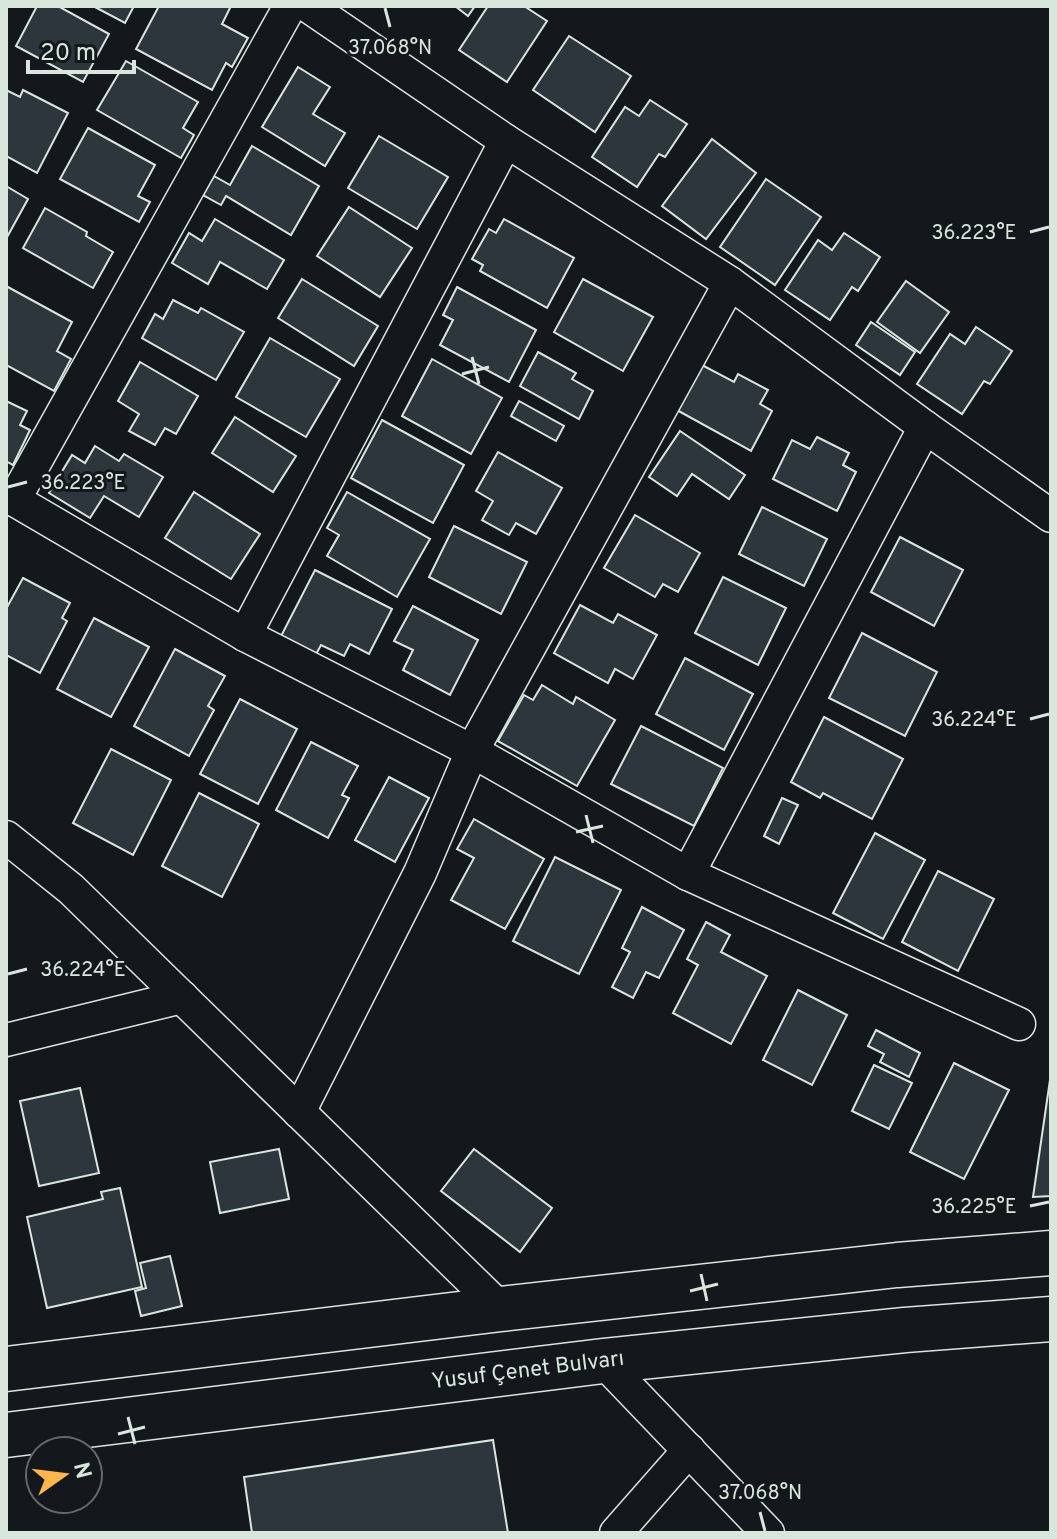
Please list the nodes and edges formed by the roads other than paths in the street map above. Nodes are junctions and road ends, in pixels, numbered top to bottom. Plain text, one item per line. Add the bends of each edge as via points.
1 (290, 6) edge
2 (308, 6) edge
3 (506, 141) junction
4 (730, 283) junction
5 (925, 427) junction
6 (10, 498) edge
7 (1051, 516) edge
8 (245, 635) junction
9 (472, 751) junction
10 (6, 837) edge
11 (688, 874) junction
12 (182, 997) junction
13 (1019, 1024) dead end
14 (6, 1040) edge
15 (299, 1112) junction
16 (1051, 1253) edge
17 (501, 1309) junction
18 (1051, 1319) edge
19 (603, 1361) junction
20 (6, 1369) edge
21 (6, 1435) edge
22 (689, 1450) junction
23 (616, 1533) edge
24 (768, 1533) edge

1 - 6 street
2 - 3 street
3 - 4 street
3 - 8 street
4 - 5 street
4 - 9 street
5 - 7 street
5 - 11 street
6 - 8 street
8 - 9 street
9 - 11 street
9 - 15 street via 420,873
10 - 12 street via 71,889
11 - 13 street
12 - 14 street
12 - 15 street
15 - 17 street
16 - 17 highway
17 - 20 highway
18 - 19 highway, Yusuf Çenet Bulvarı
19 - 21 highway, Yusuf Çenet Bulvarı
19 - 22 street
22 - 23 street
22 - 24 street

